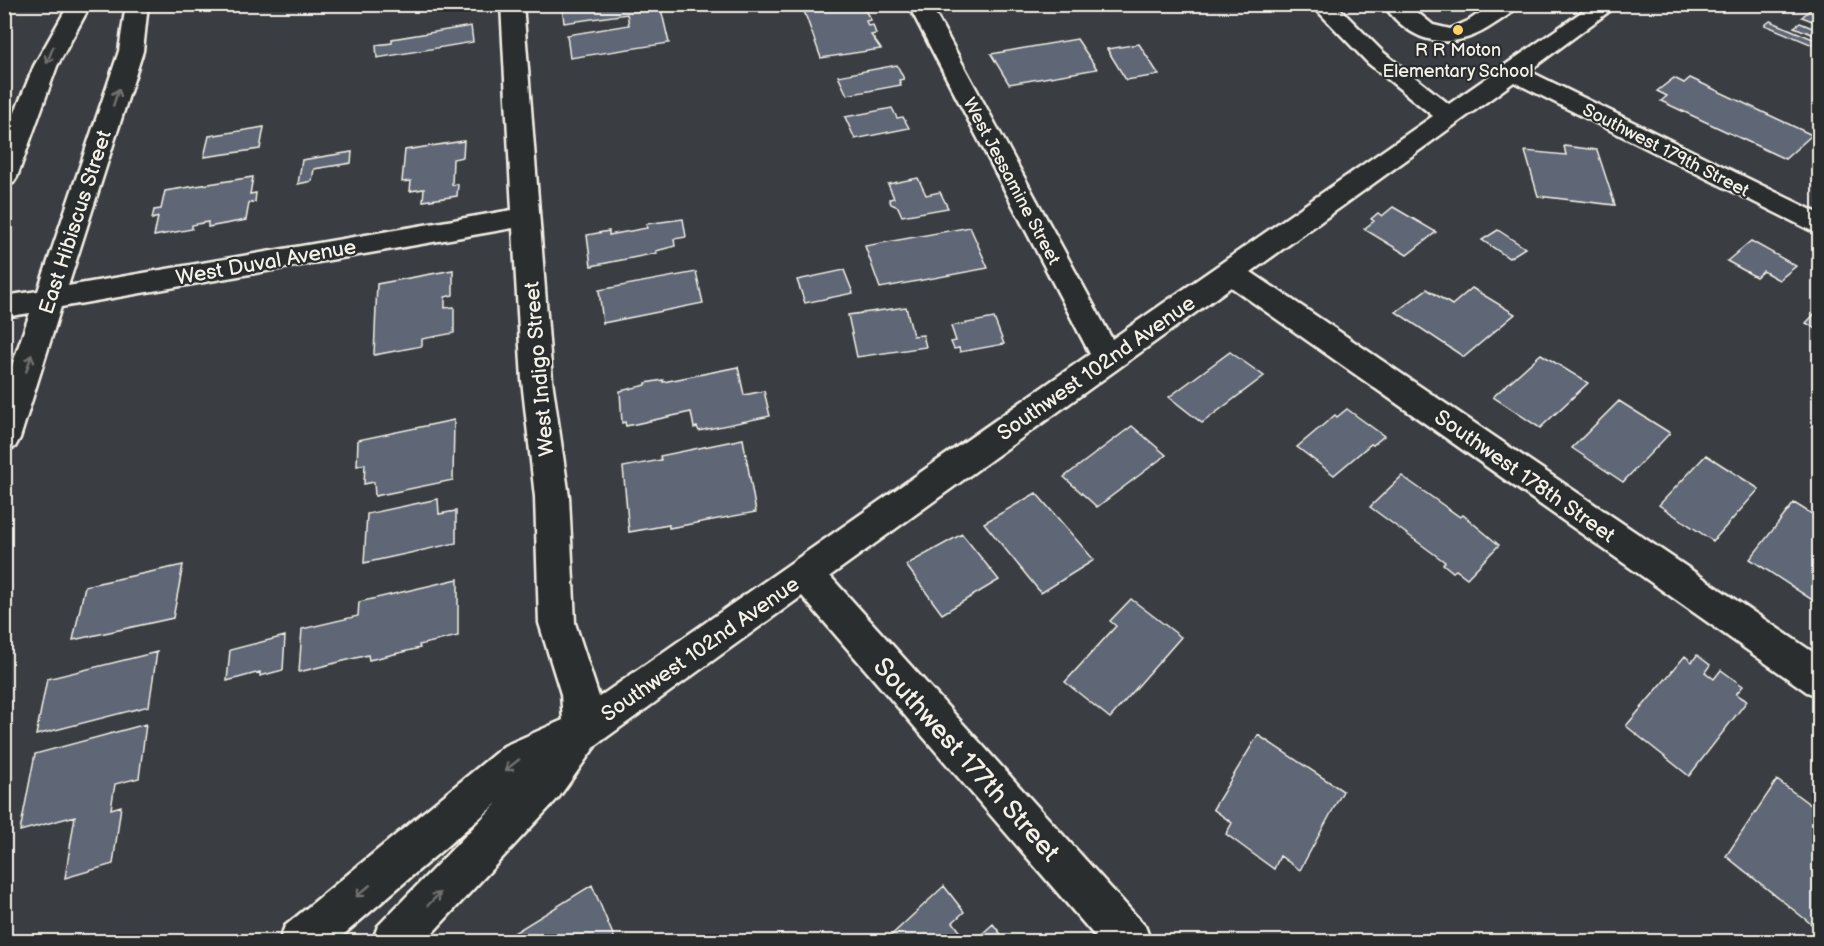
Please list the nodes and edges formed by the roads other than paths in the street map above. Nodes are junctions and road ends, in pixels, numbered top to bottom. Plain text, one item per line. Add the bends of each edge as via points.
1 (80, 4) edge
2 (137, 4) edge
3 (512, 4) edge
4 (919, 4) edge
5 (1322, 4) edge
6 (1394, 4) edge
7 (1508, 4) edge
8 (1608, 4) edge
9 (1514, 73) junction
10 (1450, 117) junction
11 (4, 177) edge
12 (527, 217) junction
13 (1820, 226) edge
14 (1231, 273) junction
15 (50, 301) junction
16 (4, 307) edge
17 (1107, 357) junction
18 (4, 438) edge
19 (806, 575) junction
20 (1820, 679) edge
21 (583, 731) junction
22 (301, 942) edge
23 (394, 942) edge
24 (1129, 942) edge

1 -> 11 street via 58,36
15 -> 2 street, East Hibiscus Street via 131,51
3 - 12 street, West Indigo Street
4 - 17 street, West Jessamine Street
5 - 10 street via 1376,58
6 - 7 street via 1414,25 1432,34 1454,36 1470,32
8 - 9 street, Southwest 102nd Avenue
9 - 10 street, Southwest 102nd Avenue
9 - 13 street, Southwest 179th Street
10 - 14 street, Southwest 102nd Avenue
12 - 15 street, West Duval Avenue
12 - 21 street, West Indigo Street via 537,380 552,497 557,623 580,694
14 - 17 street, Southwest 102nd Avenue
14 - 20 street, Southwest 178th Street
15 - 16 street, West Duval Avenue
18 -> 15 street, East Hibiscus Street
17 - 19 street, Southwest 102nd Avenue
19 - 21 street, Southwest 102nd Avenue
19 - 24 street, Southwest 177th Street
21 -> 22 street, Southwest 102nd Avenue via 518,760
23 -> 21 street, Southwest 102nd Avenue via 545,783

